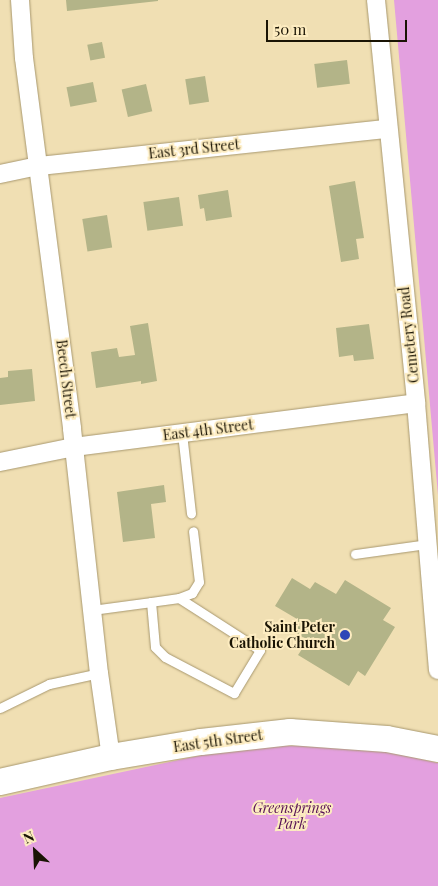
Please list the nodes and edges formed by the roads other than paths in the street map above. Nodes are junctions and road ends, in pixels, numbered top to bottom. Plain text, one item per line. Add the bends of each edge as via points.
1 (20, 0) edge
2 (376, 0) edge
3 (388, 129) junction
4 (39, 166) junction
5 (0, 174) edge
6 (416, 404) junction
7 (182, 433) junction
8 (74, 447) junction
9 (0, 462) edge
10 (191, 513) dead end
11 (193, 531) dead end
12 (428, 544) junction
13 (355, 554) dead end
14 (179, 598) junction
15 (151, 602) junction
16 (92, 610) junction
17 (438, 670) edge
18 (99, 673) junction
19 (0, 708) edge
20 (438, 749) edge
21 (111, 757) junction
22 (0, 782) edge

1 - 4 street, Beech Street via 24,58
2 - 3 street, Cemetery Road
3 - 4 street, East 3rd Street
3 - 6 street, Cemetery Road
4 - 5 street, East 3rd Street
4 - 8 street, Beech Street
6 - 7 street, East 4th Street
6 - 12 street, Cemetery Road
7 - 8 street, East 4th Street
7 - 10 lane
8 - 9 street, East 4th Street
8 - 16 street, Beech Street
11 - 14 lane via 199,582 192,593
12 - 13 lane
12 - 17 street, Cemetery Road
14 - 15 lane
14 - 15 lane via 260,650 234,693 166,657 155,647
15 - 16 lane
16 - 18 street, Beech Street
18 - 19 lane via 48,684
18 - 21 street, Beech Street
20 - 21 main road, East 5th Street via 387,739 290,732
21 - 22 main road, East 5th Street

